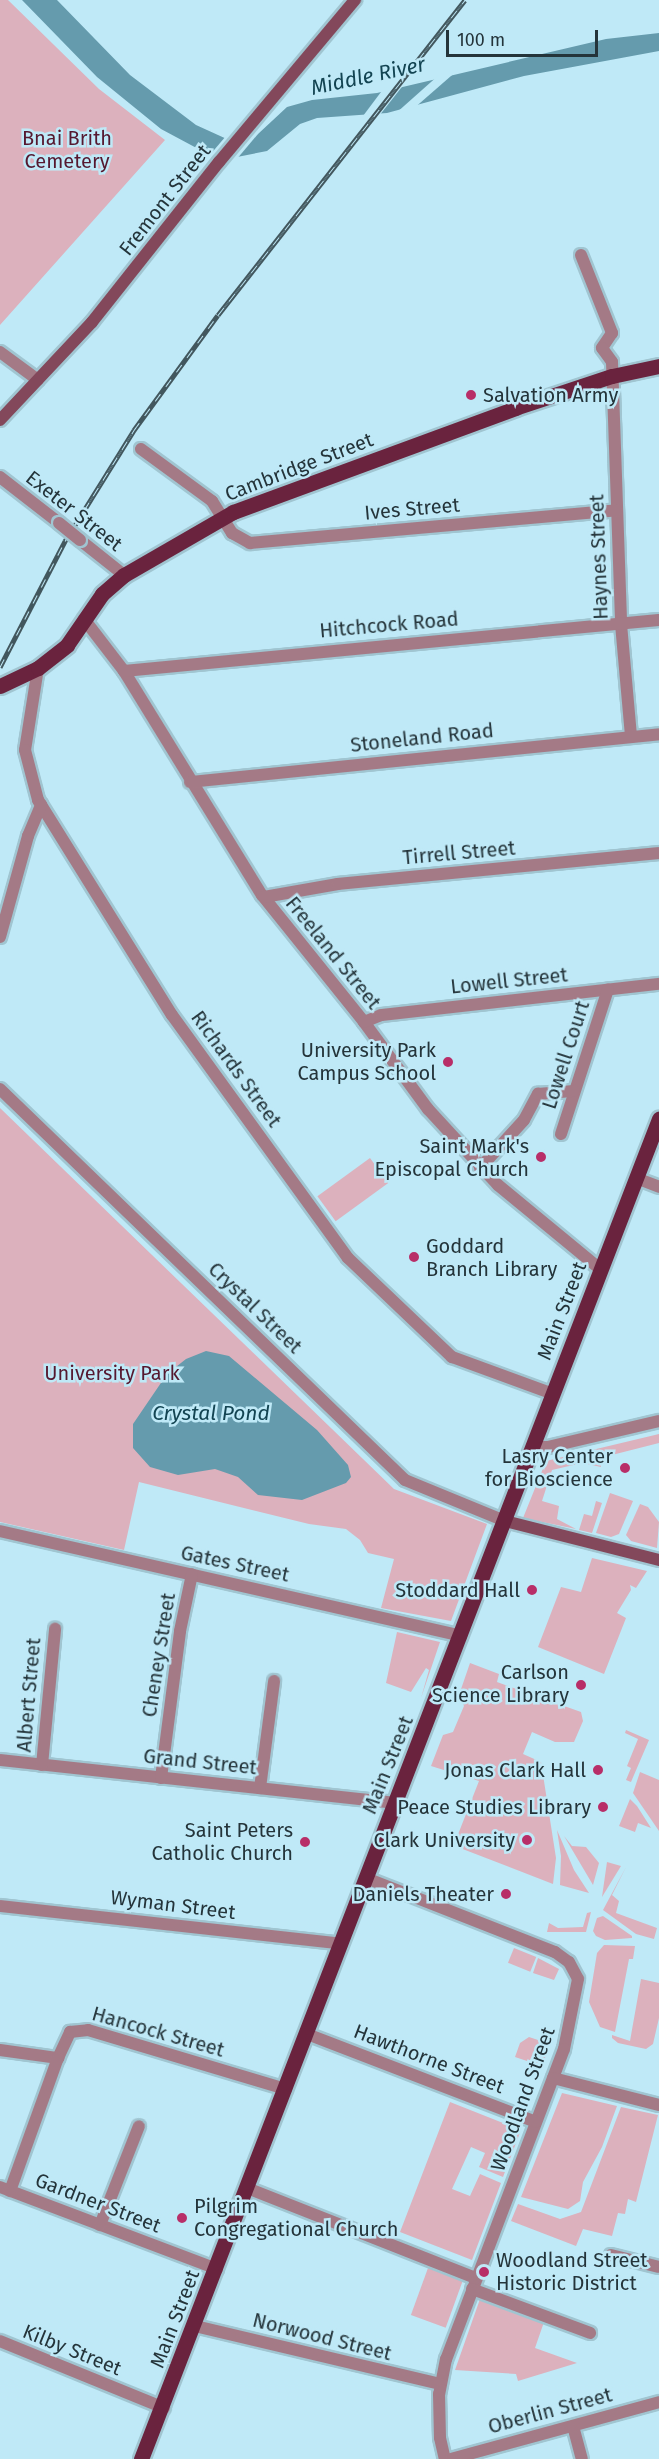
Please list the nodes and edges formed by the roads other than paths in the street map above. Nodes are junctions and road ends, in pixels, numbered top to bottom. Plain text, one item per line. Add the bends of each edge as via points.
1 (355, 0) edge
2 (581, 255) dead end
3 (0, 352) edge
4 (659, 366) edge
5 (612, 376) junction
6 (38, 380) junction
7 (0, 420) edge
8 (141, 449) dead end
9 (0, 477) edge
10 (617, 510) junction
11 (222, 518) junction
12 (124, 575) junction
13 (84, 620) junction
14 (659, 620) edge
15 (621, 624) junction
16 (38, 668) junction
17 (124, 671) junction
18 (3, 685) edge
19 (659, 734) edge
20 (631, 736) junction
21 (190, 782) junction
22 (41, 805) junction
23 (659, 853) edge
24 (264, 897) junction
25 (0, 937) edge
26 (659, 984) edge
27 (608, 989) junction
28 (364, 1022) junction
29 (0, 1089) edge
30 (574, 1091) junction
31 (659, 1119) edge
32 (561, 1134) dead end
33 (480, 1168) junction
34 (636, 1178) junction
35 (659, 1187) edge
36 (601, 1270) junction
37 (553, 1394) junction
38 (659, 1421) edge
39 (533, 1447) junction
40 (505, 1521) junction
41 (0, 1531) edge
42 (659, 1560) edge
43 (192, 1574) junction
44 (55, 1629) dead end
45 (460, 1636) junction
46 (274, 1681) dead end
47 (0, 1760) edge
48 (42, 1765) junction
49 (162, 1778) junction
50 (260, 1788) junction
51 (395, 1803) junction
52 (366, 1878) junction
53 (0, 1906) edge
54 (342, 1944) junction
55 (307, 2034) junction
56 (0, 2050) edge
57 (58, 2058) junction
58 (554, 2078) junction
59 (286, 2090) junction
60 (659, 2105) edge
61 (536, 2122) junction
62 (139, 2126) dead end
63 (247, 2188) junction
64 (5, 2189) edge
65 (100, 2225) junction
66 (611, 2255) dead end
67 (659, 2267) edge
68 (217, 2269) junction
69 (474, 2283) junction
70 (195, 2326) junction
71 (590, 2333) dead end
72 (0, 2341) edge
73 (440, 2384) junction
74 (659, 2402) edge
75 (164, 2408) junction
76 (573, 2426) junction
77 (141, 2459) edge
78 (445, 2459) edge
79 (451, 2459) edge
80 (582, 2459) edge

1 - 6 street, Fremont Street via 92,322
2 - 5 street, Haynes Street via 612,333 602,348 612,362
3 - 6 street
4 - 5 main road, Cambridge Street
5 - 10 street, Haynes Street
5 - 11 main road, Cambridge Street
6 - 7 street, Fremont Street
8 - 11 street, Ives Street via 212,501
9 - 12 street, Exeter Street, bridge
10 - 11 street, Ives Street via 263,543 240,539
10 - 15 street, Haynes Street
11 - 12 main road, Cambridge Street
12 - 13 main road, Cambridge Street via 102,594
13 - 16 main road, Cambridge Street via 68,645
13 - 17 street, Freeland Street
14 - 15 street, Hitchcock Road
15 - 17 street, Hitchcock Road
15 - 20 street, Haynes Street
16 - 18 main road, Cambridge Street
16 - 22 street, Richards Street via 25,750
17 - 21 street, Freeland Street
19 - 20 street, Stoneland Road
20 - 21 street, Stoneland Road
21 - 24 street, Freeland Street
22 - 25 street via 28,836
22 - 37 street, Richards Street via 172,1015 348,1258 452,1358
23 - 24 street, Tirrell Street via 338,884
24 - 28 street, Freeland Street
26 - 27 street, Lowell Street
27 - 28 street, Lowell Street via 381,1014
27 - 30 street, Lowell Court
28 - 33 street, Freeland Street via 428,1109
29 - 40 street, Crystal Street via 405,1480
30 - 32 street, Lowell Court
30 - 33 street via 538,1094 524,1120
31 - 34 main road, Main Street
33 - 36 street, Freeland Street
34 - 35 street
34 - 36 main road, Main Street
36 - 37 main road, Main Street
37 - 39 main road, Main Street
38 - 39 street via 548,1447
39 - 40 main road, Main Street
40 - 42 street
40 - 45 main road, Main Street
41 - 43 street, Gates Street
43 - 45 street, Gates Street
43 - 49 street, Cheney Street via 180,1631
44 - 48 street, Albert Street
45 - 51 main road, Main Street
46 - 50 street
47 - 48 street, Grand Street
48 - 49 street, Grand Street
49 - 50 street, Grand Street
50 - 51 street, Grand Street
51 - 52 main road, Main Street
52 - 54 main road, Main Street
52 - 58 street, Woodland Street via 555,1952 569,1962 578,1979 577,1999
53 - 54 street, Wyman Street
54 - 55 main road, Main Street
55 - 59 main road, Main Street
55 - 61 street, Hawthorne Street
56 - 57 street
57 - 59 street, Hancock Street via 66,2038 76,2029
57 - 64 street
58 - 60 street
58 - 61 street, Woodland Street
59 - 63 main road, Main Street
61 - 69 street, Woodland Street
62 - 65 street
63 - 68 main road, Main Street
63 - 69 street
64 - 65 street, Gardner Street
65 - 68 street, Gardner Street
66 - 67 street
68 - 70 main road, Main Street
69 - 71 street
69 - 73 street, Woodland Street
70 - 73 street, Norwood Street
70 - 75 main road, Main Street
72 - 75 street, Kilby Street
73 - 78 street, Woodland Street via 440,2438
74 - 76 street, Oberlin Street
75 - 77 main road, Main Street
76 - 79 street, Oberlin Street
76 - 80 street

